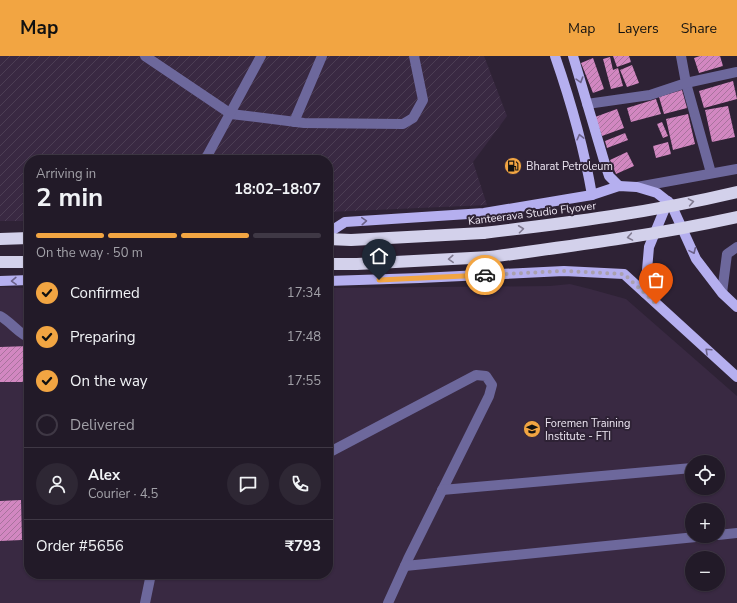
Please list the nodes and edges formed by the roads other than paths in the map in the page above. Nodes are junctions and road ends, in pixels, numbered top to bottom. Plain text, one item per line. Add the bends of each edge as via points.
1 (145, 56) edge
2 (261, 56) edge
3 (322, 56) edge
4 (414, 56) edge
5 (556, 56) edge
6 (573, 56) edge
7 (681, 56) edge
8 (737, 72) edge
9 (686, 83) junction
10 (587, 104) junction
11 (231, 114) junction
12 (294, 122) junction
13 (208, 155) edge
14 (737, 169) edge
15 (711, 173) junction
16 (619, 186) junction
17 (637, 187) junction
18 (737, 192) edge
19 (592, 195) junction
20 (668, 201) junction
21 (737, 217) edge
22 (333, 230) edge
23 (24, 238) edge
24 (0, 239) edge
25 (333, 239) edge
26 (737, 247) edge
27 (0, 262) edge
28 (24, 262) edge
29 (333, 264) edge
30 (24, 280) edge
31 (0, 281) edge
32 (333, 281) edge
33 (645, 293) junction
34 (722, 293) junction
35 (737, 307) edge
36 (0, 316) edge
37 (24, 335) edge
38 (737, 378) edge
39 (333, 450) edge
40 (685, 469) edge
41 (442, 490) junction
42 (737, 533) edge
43 (725, 534) edge
44 (685, 538) edge
45 (404, 566) junction
46 (150, 579) edge
47 (145, 603) edge
48 (388, 603) edge

1 - 11 street
2 - 11 street
3 - 12 street
4 - 12 street via 423,100 413,118 403,124
19 -> 5 main road via 572,106
6 -> 10 main road
7 - 9 street
8 - 9 street
9 - 10 street via 650,95
9 - 15 street
10 - 16 main road via 609,176
11 - 12 street
11 - 13 street
14 - 15 street
15 - 17 street
16 - 17 main road
16 - 19 main road
17 - 20 main road via 657,193
25 -> 18 highway, Kanteerava Studio Flyover, bridge via 483,234 580,222
22 -> 19 main road via 345,222 484,213
20 - 33 main road via 649,248
20 -> 34 main road via 696,259
21 -> 29 highway, bridge via 591,243 490,257
23 - 24 highway
26 - 34 street via 727,254
27 - 28 highway
30 -> 31 main road
32 - 33 main road via 564,271 624,274
38 -> 33 main road
34 - 35 main road
36 - 37 street
39 - 41 street via 476,375 486,376 492,385 490,396
40 - 41 street
41 - 45 street
42 - 43 street
44 - 45 street
45 - 48 street
46 - 47 street

